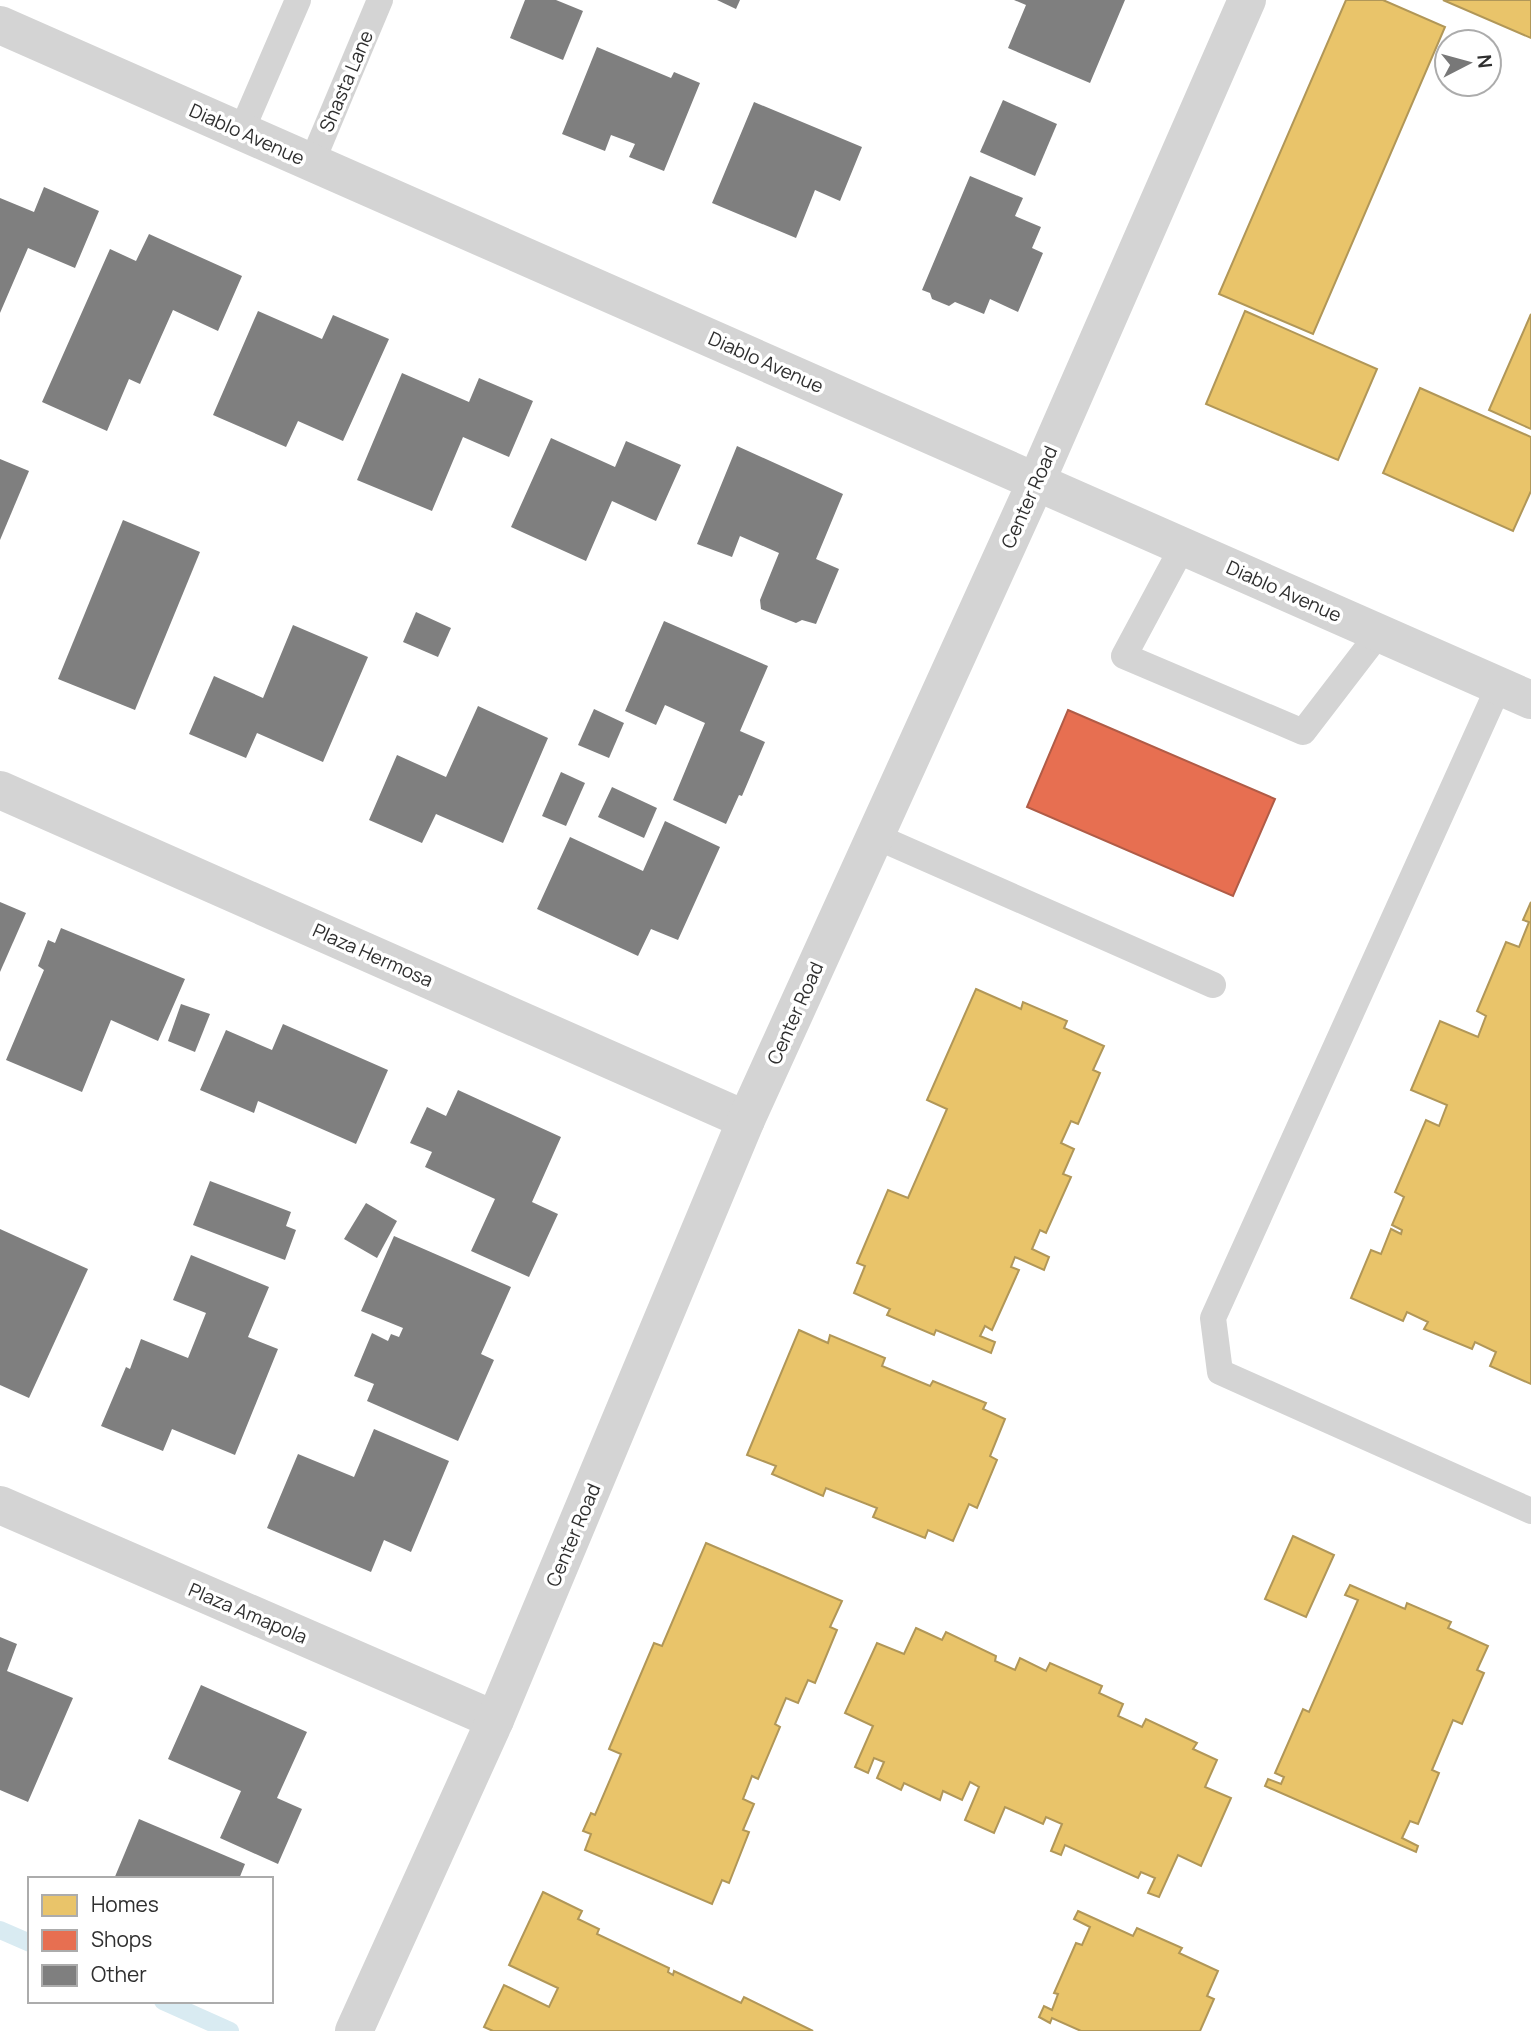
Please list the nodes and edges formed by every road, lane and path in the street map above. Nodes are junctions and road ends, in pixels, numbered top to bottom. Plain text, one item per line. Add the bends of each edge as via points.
1 (298, 0) edge
2 (380, 0) edge
3 (1247, 0) edge
4 (0, 25) edge
5 (241, 132) junction
6 (312, 162) junction
7 (1036, 482) junction
8 (1183, 546) junction
9 (1379, 633) junction
10 (1515, 693) edge
11 (0, 790) edge
12 (875, 836) junction
13 (1213, 985) dead end
14 (746, 1120) junction
15 (0, 1505) edge
16 (1531, 1511) edge
17 (495, 1720) junction
18 (354, 2031) edge

1 - 5 lane
2 - 6 lane, Shasta Lane
3 - 7 street, Center Road
4 - 5 street, Diablo Avenue
5 - 6 street, Diablo Avenue
6 - 7 street, Diablo Avenue
7 - 8 street, Diablo Avenue
7 - 12 street, Center Road
8 - 9 street, Diablo Avenue
8 - 9 lane via 1124,656 1303,732
9 - 10 street, Diablo Avenue
10 - 16 lane via 1213,1318 1220,1372
11 - 14 street, Plaza Hermosa
12 - 13 lane
12 - 14 street, Center Road
14 - 17 street, Center Road
15 - 17 street, Plaza Amapola
17 - 18 street, Center Road

